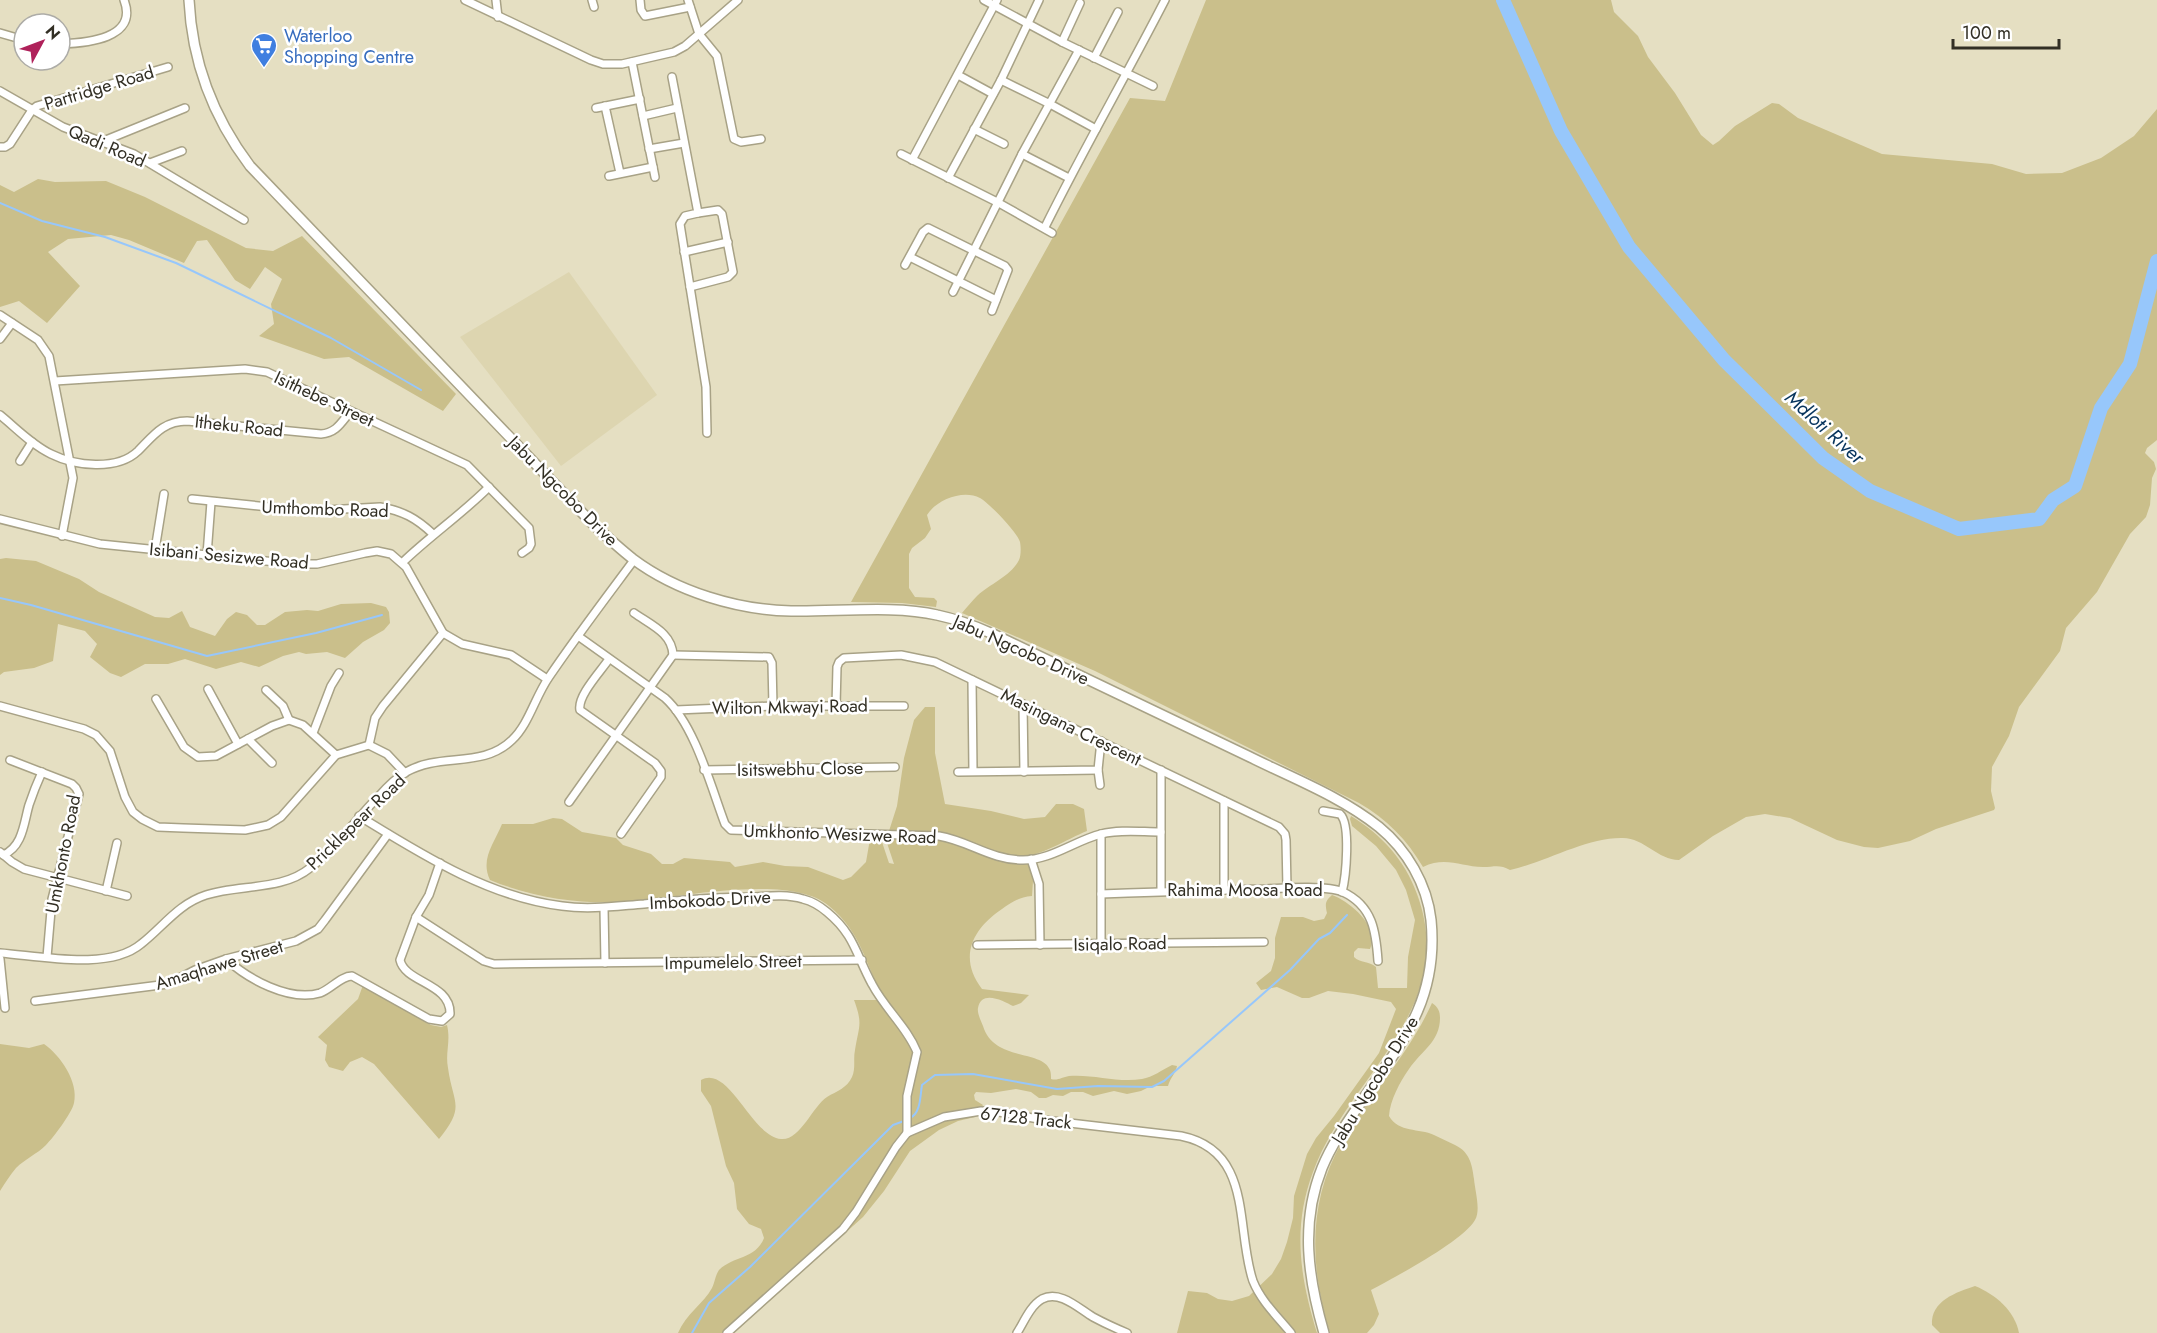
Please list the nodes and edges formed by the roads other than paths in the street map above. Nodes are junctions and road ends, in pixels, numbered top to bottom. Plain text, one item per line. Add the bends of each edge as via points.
1 (124, 0) edge
2 (189, 0) edge
3 (465, 0) edge
4 (496, 0) edge
5 (640, 0) edge
6 (738, 0) edge
7 (984, 0) edge
8 (1039, 0) edge
9 (1165, 0) edge
10 (996, 3) edge
11 (1080, 3) dead end
12 (689, 4) edge
13 (1118, 12) dead end
14 (498, 17) junction
15 (1029, 24) junction
16 (699, 34) junction
17 (72, 42) edge
18 (1062, 42) junction
19 (1079, 50) junction
20 (1094, 58) junction
21 (632, 62) junction
22 (168, 67) dead end
23 (1127, 74) junction
24 (958, 75) junction
25 (672, 77) dead end
26 (1001, 80) junction
27 (1154, 86) dead end
28 (0, 91) edge
29 (993, 94) junction
30 (640, 99) junction
31 (1050, 104) junction
32 (605, 106) junction
33 (185, 108) dead end
34 (596, 108) dead end
35 (677, 108) junction
36 (32, 110) junction
37 (643, 116) junction
38 (974, 129) junction
39 (1096, 129) junction
40 (761, 139) dead end
41 (101, 142) junction
42 (684, 143) junction
43 (1004, 144) dead end
44 (0, 147) edge
45 (649, 149) junction
46 (182, 151) dead end
47 (901, 154) dead end
48 (1022, 154) junction
49 (912, 160) junction
50 (150, 164) junction
51 (653, 167) junction
52 (620, 174) junction
53 (609, 176) dead end
54 (655, 177) dead end
55 (948, 178) junction
56 (1069, 178) junction
57 (997, 202) junction
58 (698, 213) junction
59 (244, 220) dead end
60 (1045, 227) junction
61 (1052, 233) dead end
62 (728, 243) junction
63 (974, 249) junction
64 (684, 252) junction
65 (910, 257) junction
66 (905, 265) dead end
67 (959, 281) junction
68 (690, 286) junction
69 (953, 292) dead end
70 (996, 300) junction
71 (992, 311) dead end
72 (0, 315) edge
73 (12, 322) junction
74 (0, 339) edge
75 (55, 381) junction
76 (350, 412) junction
77 (0, 415) edge
78 (707, 433) dead end
79 (32, 442) junction
80 (69, 460) junction
81 (20, 461) dead end
82 (489, 487) junction
83 (164, 494) dead end
84 (192, 499) dead end
85 (211, 502) junction
86 (0, 519) edge
87 (433, 534) junction
88 (62, 536) junction
89 (155, 550) junction
90 (522, 553) dead end
91 (207, 555) junction
92 (634, 560) junction
93 (403, 562) junction
94 (634, 614) dead end
95 (443, 633) junction
96 (578, 636) junction
97 (673, 656) junction
98 (609, 659) junction
99 (339, 673) dead end
100 (548, 679) junction
101 (972, 680) junction
102 (650, 688) junction
103 (208, 689) dead end
104 (266, 690) dead end
105 (156, 699) dead end
106 (1023, 704) junction
107 (0, 706) edge
108 (773, 706) junction
109 (836, 706) junction
110 (904, 706) dead end
111 (676, 710) junction
112 (289, 720) junction
113 (313, 733) junction
114 (615, 736) junction
115 (248, 739) junction
116 (1101, 741) junction
117 (238, 744) junction
118 (369, 745) junction
119 (336, 755) junction
120 (10, 760) dead end
121 (272, 763) dead end
122 (895, 767) dead end
123 (704, 770) junction
124 (1098, 770) junction
125 (1161, 770) junction
126 (973, 771) junction
127 (42, 772) junction
128 (405, 772) junction
129 (958, 772) dead end
130 (1024, 772) junction
131 (1100, 785) dead end
132 (1224, 801) junction
133 (568, 802) dead end
134 (1323, 811) dead end
135 (359, 816) junction
136 (1161, 832) junction
137 (388, 834) junction
138 (621, 834) dead end
139 (1101, 834) junction
140 (117, 843) dead end
141 (2, 853) edge
142 (1031, 860) junction
143 (440, 862) junction
144 (57, 879) junction
145 (1287, 888) junction
146 (1224, 890) junction
147 (106, 891) junction
148 (1161, 891) junction
149 (1342, 892) junction
150 (1101, 894) junction
151 (127, 896) dead end
152 (604, 908) junction
153 (416, 917) junction
154 (1264, 942) dead end
155 (1101, 944) junction
156 (977, 945) dead end
157 (1040, 945) junction
158 (0, 953) edge
159 (47, 957) junction
160 (0, 959) edge
161 (226, 959) junction
162 (862, 960) junction
163 (1378, 961) dead end
164 (605, 963) junction
165 (35, 1001) dead end
166 (5, 1008) dead end
167 (907, 1133) junction
168 (727, 1333) edge
169 (1017, 1333) edge
170 (1127, 1333) edge
171 (1291, 1333) edge
172 (1324, 1333) edge

1 - 17 street via 127,17 117,32
2 - 92 main road, Jabu Ngcobo Drive via 195,49 207,92 222,124 250,166 592,523
3 - 14 street
4 - 14 street
5 - 12 street via 645,15
6 - 16 street
7 - 10 street
8 - 15 street
9 - 23 street
10 - 15 street
10 - 24 street
11 - 18 street
12 - 16 street
13 - 20 street
14 - 21 street via 591,60 613,65
15 - 18 street
15 - 26 street
16 - 21 street via 674,52
16 - 40 street via 717,56 734,139
18 - 19 street
19 - 20 street
19 - 31 street
20 - 23 street
21 - 30 street
22 - 36 street, Partridge Road
23 - 27 street
23 - 39 street
24 - 29 street
24 - 49 street
25 - 35 street
26 - 29 street
26 - 31 street
28 - 36 street, Qadi Road
29 - 38 street
30 - 32 street
30 - 37 street
31 - 39 street
31 - 48 street
32 - 34 street
32 - 52 street
33 - 41 street
35 - 37 street
35 - 42 street
36 - 41 street, Qadi Road via 63,128
36 - 44 street via 10,144
37 - 45 street
38 - 43 street
38 - 55 street
39 - 56 street
41 - 50 street, Qadi Road
42 - 45 street
42 - 58 street
45 - 51 street
46 - 50 street
47 - 49 street
48 - 56 street
48 - 57 street
49 - 55 street
50 - 59 street, Qadi Road
51 - 52 street
51 - 54 street
52 - 53 street
55 - 57 street
56 - 60 street
57 - 60 street
57 - 63 street
58 - 62 street via 722,212
58 - 64 street via 681,220
60 - 61 street
62 - 64 street
62 - 68 street via 733,270 730,276
63 - 65 street via 928,228
63 - 67 street
63 - 70 street via 1007,268
64 - 68 street
65 - 66 street
65 - 67 street
67 - 69 street
67 - 70 street
68 - 78 street via 706,387
70 - 71 street
72 - 73 street
73 - 74 street
73 - 75 street via 45,347
75 - 76 street, Isithebe Street via 252,369 274,375
75 - 80 street
76 - 80 street, Itheku Road via 337,428 321,434 179,421 163,427 132,456 117,464
76 - 82 street, Isithebe Street via 460,460
77 - 79 street, Itheku Road
79 - 80 street, Itheku Road via 51,455
79 - 81 street
80 - 88 street via 73,482
82 - 87 street
82 - 90 street, Isithebe Street via 530,528 531,544
83 - 89 street
84 - 85 street, Umthombo Road
85 - 87 street, Umthombo Road via 308,512 380,507 419,520
85 - 91 street
86 - 88 street, Isibani Sesizwe Road
87 - 93 street
88 - 89 street, Isibani Sesizwe Road
89 - 91 street, Isibani Sesizwe Road
91 - 93 street, Isibani Sesizwe Road via 307,565 377,551
92 - 96 street, Pricklepear Road
92 - 172 main road, Jabu Ngcobo Drive via 693,590 740,604 790,611 908,611 966,622 1322,792 1365,816 1390,837 1418,874 1425,891 1433,939 1431,967 1416,1018 1341,1131 1316,1184 1308,1224 1308,1249
93 - 95 street
94 - 97 street via 668,638
95 - 100 street via 462,644 511,654
95 - 118 street via 383,706
96 - 98 street, Umkhonto Wesizwe Road
96 - 100 street, Pricklepear Road
97 - 102 street
97 - 108 street via 769,657
98 - 102 street, Umkhonto Wesizwe Road
98 - 114 street via 579,705 582,712
99 - 113 street
100 - 128 street, Pricklepear Road via 519,732 505,747 486,757 428,763
101 - 106 street, Masingana Crescent
101 - 109 street, Masingana Crescent via 922,658 849,656 837,667
101 - 126 street
102 - 111 street, Umkhonto Wesizwe Road
102 - 114 street
103 - 117 street
104 - 112 street via 284,706
105 - 117 street via 179,741 192,754 210,758
106 - 116 street, Masingana Crescent
106 - 130 street
107 - 119 street via 96,735 110,751 131,808 142,819 158,826 245,830 268,825 281,817
108 - 109 street, Wilton Mkwayi Road
108 - 111 street, Wilton Mkwayi Road
109 - 110 street, Wilton Mkwayi Road
111 - 123 street, Umkhonto Wesizwe Road
112 - 113 street
112 - 115 street
113 - 119 street
114 - 133 street
114 - 138 street via 661,771 661,777
115 - 117 street
115 - 121 street
116 - 124 street
116 - 125 street, Masingana Crescent
118 - 119 street
118 - 128 street via 387,754
120 - 127 street, Umkhonto Road
122 - 123 street, Isitswebhu Close
123 - 142 street, Umkhonto Wesizwe Road via 725,824 734,831 939,836 997,857
124 - 130 street
124 - 131 street
125 - 132 street, Masingana Crescent
125 - 136 street
126 - 129 street
126 - 130 street
127 - 141 street via 18,841 12,850
127 - 144 street, Umkhonto Road via 72,784 78,791
128 - 135 street, Pricklepear Road
132 - 145 street, Masingana Crescent via 1282,830 1286,840
132 - 146 street
134 - 149 street via 1340,814 1345,821 1346,874
135 - 137 street, Imbokodo Drive
135 - 159 street, Pricklepear Road via 320,860 302,874 278,883 224,890 194,899 131,952 99,960
136 - 139 street, Umkhonto Wesizwe Road
136 - 148 street
137 - 143 street, Imbokodo Drive
137 - 161 street, Amaqhawe Street via 318,929 296,941
139 - 142 street, Umkhonto Wesizwe Road
139 - 150 street
140 - 147 street
141 - 144 street via 24,869
142 - 157 street via 1040,884
143 - 152 street, Imbokodo Drive via 531,901
143 - 153 street via 429,895
144 - 147 street
144 - 159 street, Umkhonto Road via 50,909
145 - 146 street, Rahima Moosa Road
145 - 149 street, Rahima Moosa Road
146 - 148 street, Rahima Moosa Road
147 - 151 street
148 - 150 street, Rahima Moosa Road
149 - 163 street, Rahima Moosa Road via 1372,922
150 - 155 street
152 - 162 street, Imbokodo Drive via 729,897 802,898 836,920
152 - 164 street
153 - 161 street via 400,964 447,1001 450,1014 439,1022 352,976 319,993 291,994 273,989
153 - 164 street, Impumelelo Street via 489,963
154 - 155 street, Isiqalo Road
155 - 157 street, Isiqalo Road
156 - 157 street, Isiqalo Road
158 - 159 street, Pricklepear Road
160 - 166 street
161 - 165 street, Amaqhawe Street via 195,969 168,984 52,995
162 - 164 street, Impumelelo Street
162 - 167 street, Imbokodo Drive via 872,985 917,1052 907,1096
167 - 168 street via 843,1228
167 - 171 street, 67128 Track via 944,1117 981,1111 1191,1137 1213,1150 1228,1168 1242,1212 1250,1267 1258,1291
169 - 170 street via 1037,1303 1052,1296

